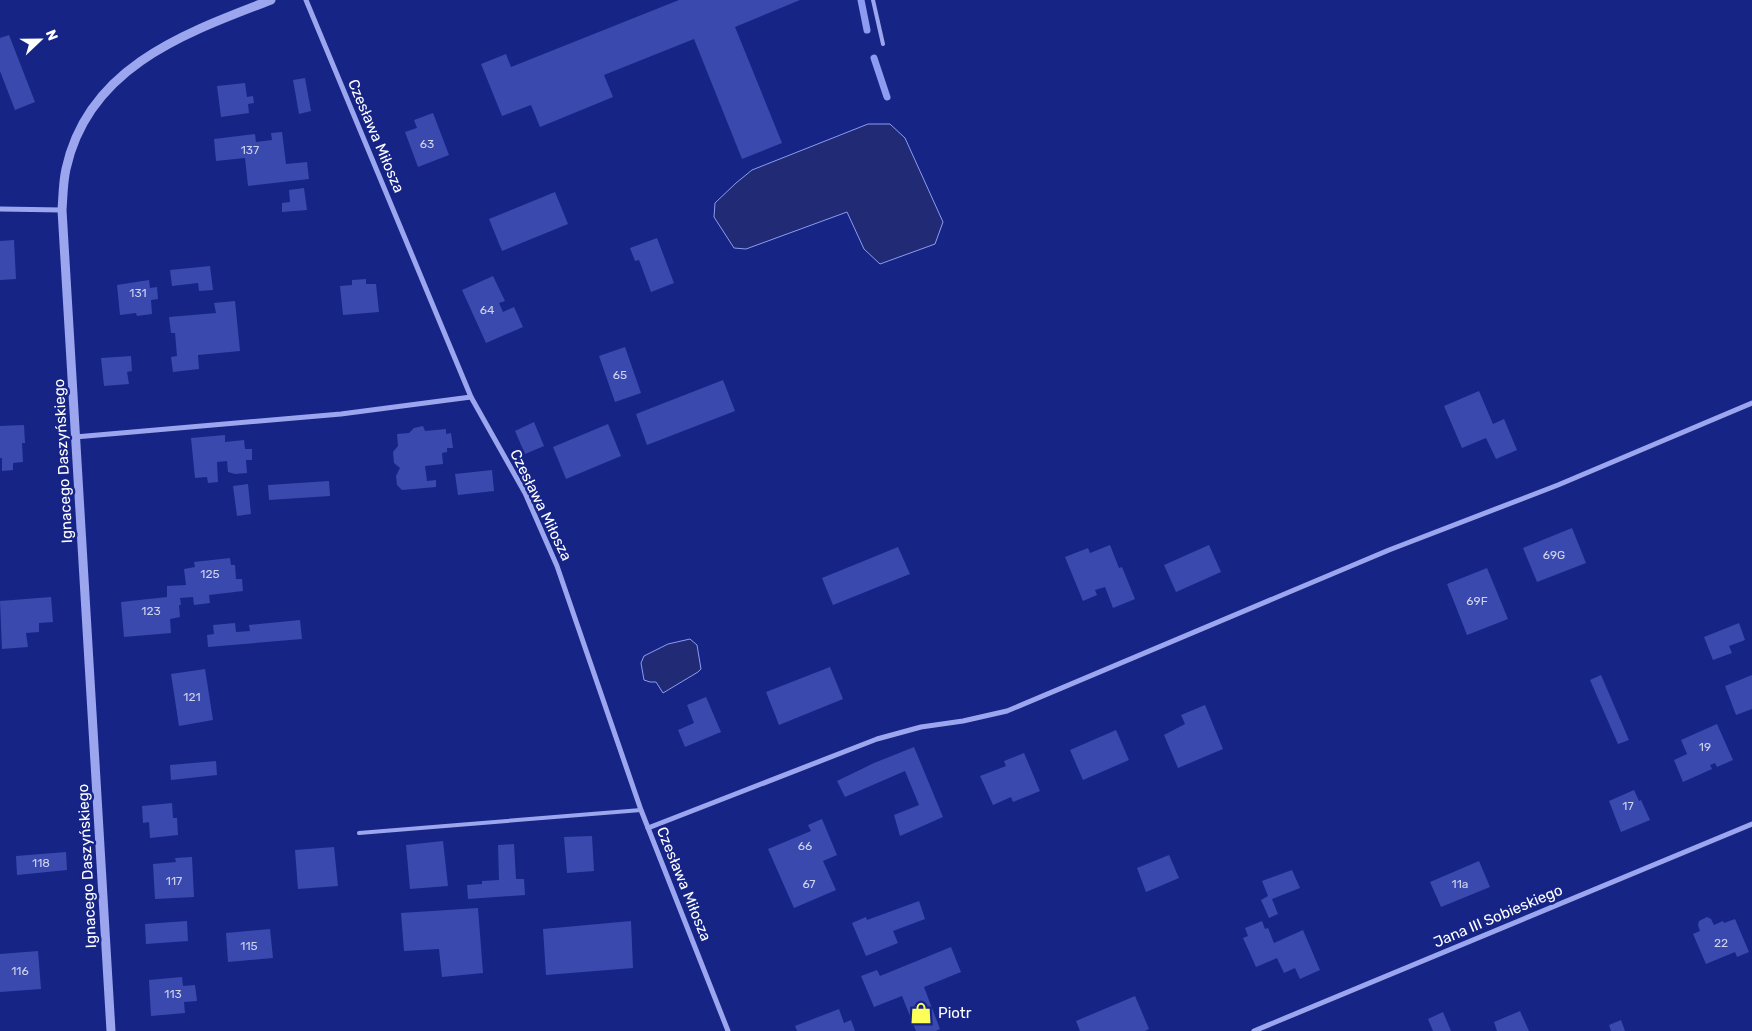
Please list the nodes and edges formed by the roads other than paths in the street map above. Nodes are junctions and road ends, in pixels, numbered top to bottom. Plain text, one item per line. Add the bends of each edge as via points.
1 (271, 0) edge
2 (306, 0) edge
3 (873, 0) edge
4 (883, 44) dead end
5 (0, 210) edge
6 (62, 210) junction
7 (471, 397) junction
8 (1752, 403) edge
9 (75, 437) junction
10 (641, 810) junction
11 (1752, 824) edge
12 (648, 828) junction
13 (359, 833) dead end
14 (111, 1031) edge
15 (728, 1031) edge
16 (1254, 1031) edge

1 - 6 street, Ignacego Daszyńskiego via 148,55 109,87 82,125 73,146 66,170
2 - 7 street, Czesława Miłosza
3 - 4 lane
5 - 6 street
6 - 9 street, Ignacego Daszyńskiego
7 - 9 street via 341,414
7 - 10 street, Czesława Miłosza via 525,493 557,566
8 - 12 street via 1558,486 1389,550 1007,711 877,739
9 - 14 street, Ignacego Daszyńskiego
10 - 12 street, Czesława Miłosza
10 - 13 lane
11 - 16 street, Jana III Sobieskiego
12 - 15 street, Czesława Miłosza

